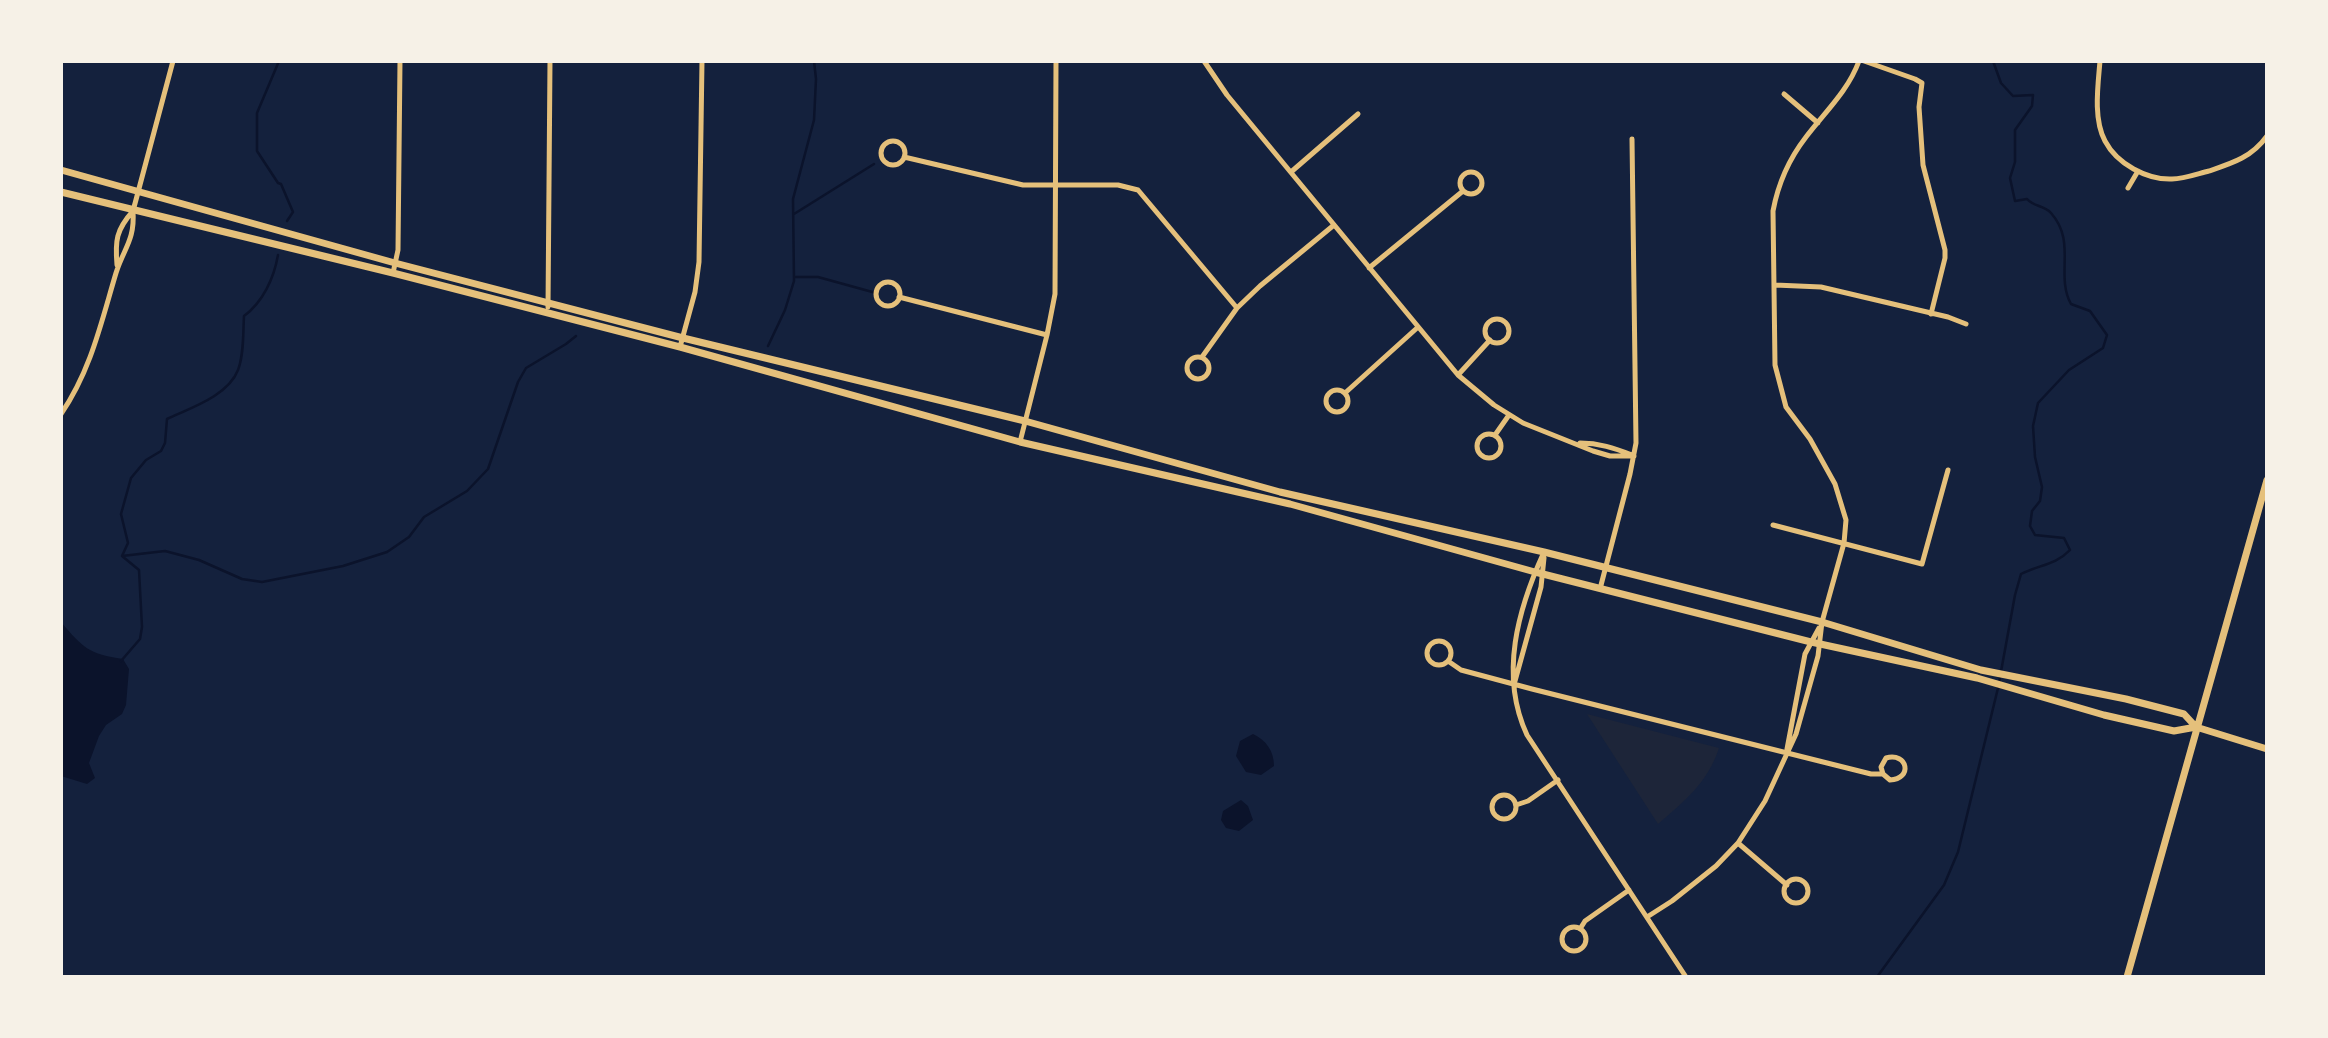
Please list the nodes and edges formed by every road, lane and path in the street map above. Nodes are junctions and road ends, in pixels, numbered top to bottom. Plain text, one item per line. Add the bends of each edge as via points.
1 (173, 61) edge
2 (400, 61) edge
3 (550, 61) edge
4 (702, 61) edge
5 (1056, 61) edge
6 (1204, 61) edge
7 (1861, 61) edge
8 (2100, 61) edge
9 (1784, 94) dead end
10 (1358, 114) dead end
11 (1818, 123) junction
12 (2267, 136) edge
13 (1632, 139) dead end
14 (904, 157) junction
15 (61, 170) edge
16 (2138, 171) junction
17 (1291, 172) junction
18 (1056, 186) junction
19 (2128, 188) dead end
20 (139, 190) junction
21 (1463, 191) junction
22 (61, 192) edge
23 (133, 211) junction
24 (1334, 225) junction
25 (395, 263) junction
26 (118, 268) junction
27 (1369, 268) junction
28 (393, 272) junction
29 (1774, 285) junction
30 (899, 297) junction
31 (548, 304) junction
32 (1237, 308) junction
33 (548, 313) junction
34 (1931, 314) junction
35 (1966, 324) dead end
36 (1417, 328) junction
37 (1047, 335) junction
38 (1490, 340) junction
39 (681, 342) junction
40 (1202, 358) junction
41 (1458, 375) junction
42 (1345, 393) junction
43 (61, 414) edge
44 (1509, 415) junction
45 (1025, 421) junction
46 (1494, 436) junction
47 (1020, 442) junction
48 (1634, 456) junction
49 (1948, 470) dead end
50 (2267, 480) edge
51 (1773, 525) dead end
52 (1844, 543) junction
53 (1544, 552) junction
54 (1606, 568) junction
55 (1539, 573) junction
56 (1600, 589) junction
57 (1822, 622) junction
58 (1815, 643) junction
59 (1448, 662) junction
60 (1978, 674) junction
61 (1514, 684) junction
62 (2196, 727) junction
63 (2267, 749) edge
64 (1786, 752) junction
65 (1883, 774) junction
66 (1558, 780) junction
67 (1516, 805) junction
68 (1738, 843) junction
69 (1787, 885) junction
70 (1629, 890) junction
71 (1647, 917) junction
72 (1580, 929) junction
73 (1686, 977) edge
74 (2127, 977) edge

1 - 20 street
2 - 25 street
3 - 31 street
4 - 39 street via 699,262
5 - 18 street
6 - 17 street
7 - 11 street
7 - 34 street via 1922,83 1923,165 1945,250
8 - 16 street via 2098,107 2104,141
9 - 11 street
10 - 17 street
11 - 29 street via 1789,163 1777,191
12 - 16 street via 2236,163 2190,176 2172,179
13 - 48 street
14 - 14 street via 897,142 886,143 881,150 882,159 891,165
14 - 18 street via 1010,184
15 - 20 street
16 - 19 street
17 - 24 street
18 - 32 street via 1118,185 1138,190
18 - 37 street via 1055,294
20 - 23 street
20 - 25 street
21 - 21 street via 1479,191 1480,176 1464,175
21 - 27 street
22 - 23 street
23 - 26 street via 134,228
23 - 26 street via 118,232
23 - 28 street
24 - 27 street
24 - 32 street
25 - 28 street
25 - 31 street
26 - 43 street via 95,349
27 - 36 street
28 - 33 street
29 - 34 street via 1821,288
29 - 52 street via 1776,365 1786,407 1835,484 1846,520
30 - 30 street via 897,287 890,283 876,293 886,306
30 - 37 street
31 - 33 street
31 - 39 street
32 - 40 street
33 - 39 street
34 - 35 street
36 - 41 street
36 - 42 street
37 - 45 street
38 - 38 street via 1500,342 1508,335 1502,320 1486,326
38 - 41 street
39 - 45 street
39 - 47 street
40 - 40 street via 1189,361 1186,369 1191,377 1200,379 1207,374 1209,366
41 - 44 street
42 - 42 street via 1329,394 1326,402 1332,411 1347,408
44 - 46 street
44 - 48 street via 1576,443 1613,447
45 - 47 street
45 - 53 street via 1280,492
46 - 46 street via 1484,436 1478,442 1485,457 1500,452 1500,441
47 - 55 street via 1290,504
48 - 54 street
49 - 52 street via 1922,564
50 - 62 street
51 - 52 street
52 - 57 street
53 - 54 street
53 - 55 street
54 - 56 street
54 - 57 street
55 - 56 street
55 - 61 street via 1538,600
55 - 61 street via 1529,584 1512,662
56 - 58 street
57 - 58 street
57 - 60 street
58 - 60 street
58 - 64 street via 1796,734
58 - 64 street via 1805,654
59 - 59 street via 1448,645 1432,644 1429,660 1439,666
59 - 61 street
60 - 62 street via 2104,715 2174,731
60 - 62 street via 2126,699 2184,714
61 - 64 street
61 - 66 street via 1520,721
62 - 63 street
62 - 74 street
64 - 65 street
64 - 68 street via 1765,801
65 - 65 street via 1890,780 1899,779 1904,762 1896,756 1886,758
66 - 67 street
66 - 70 street
67 - 67 street via 1510,796 1500,796 1492,808 1504,820 1513,816
68 - 69 street
68 - 71 street via 1700,879
69 - 69 street via 1785,895 1791,902 1807,898 1804,882 1795,880
70 - 71 street
70 - 72 street
71 - 73 street
72 - 72 street via 1564,932 1562,943 1570,951 1584,945

